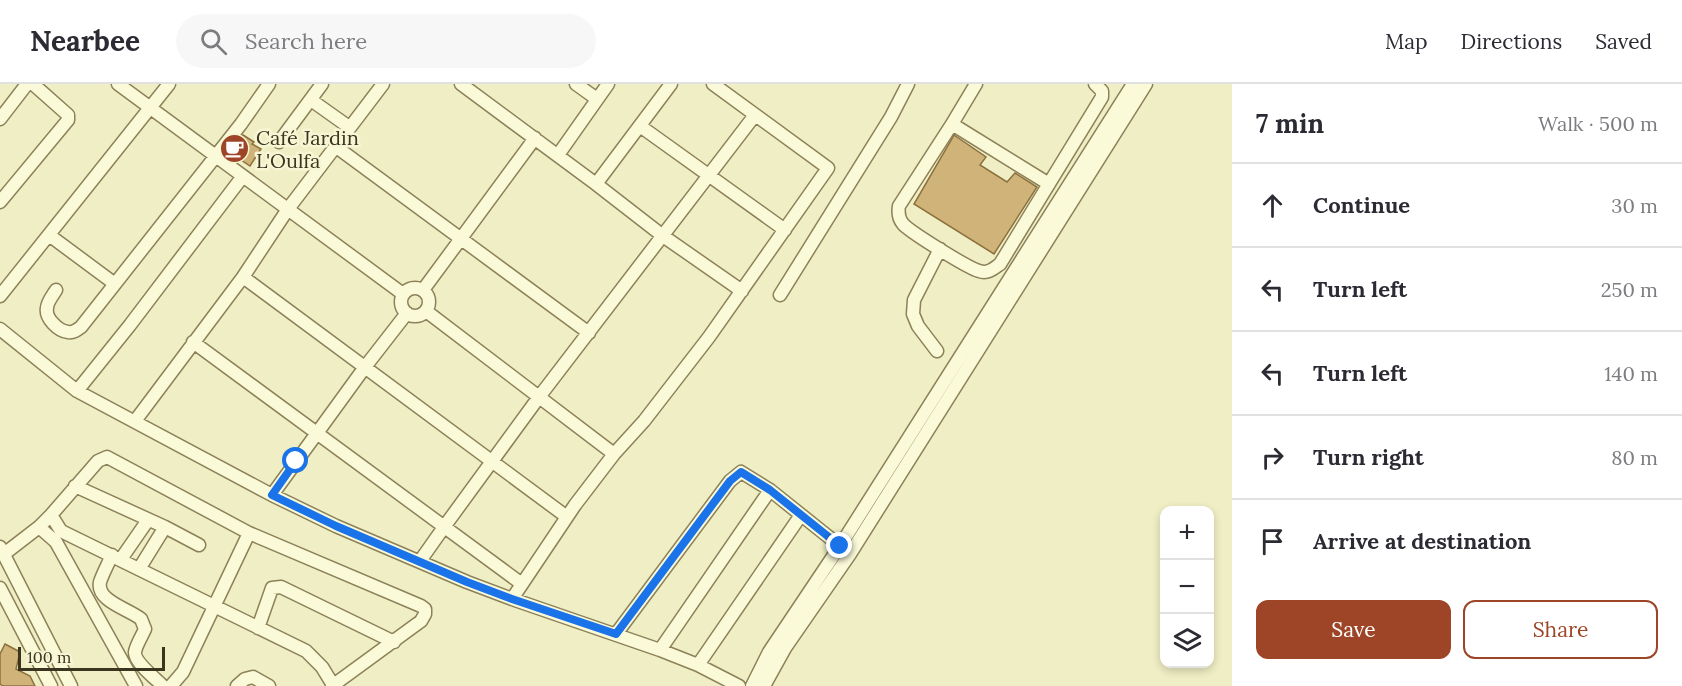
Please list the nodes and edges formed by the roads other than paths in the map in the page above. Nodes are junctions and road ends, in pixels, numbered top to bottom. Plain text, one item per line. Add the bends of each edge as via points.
1 (27, 84) edge
2 (33, 84) edge
3 (118, 84) edge
4 (169, 84) edge
5 (269, 84) edge
6 (322, 84) edge
7 (383, 84) edge
8 (461, 84) edge
9 (576, 84) edge
10 (608, 84) edge
11 (671, 84) edge
12 (713, 84) edge
13 (908, 84) edge
14 (976, 84) edge
15 (1095, 84) edge
16 (1134, 84) edge
17 (1146, 84) edge
18 (597, 99) junction
19 (311, 100) junction
20 (149, 107) junction
21 (755, 114) junction
22 (0, 119) edge
23 (952, 124) junction
24 (640, 126) junction
25 (349, 127) junction
26 (535, 138) junction
27 (279, 142) dead end
28 (335, 146) junction
29 (216, 156) junction
30 (558, 156) junction
31 (709, 175) junction
32 (243, 176) junction
33 (596, 184) junction
34 (1049, 184) junction
35 (0, 202) edge
36 (288, 209) junction
37 (785, 230) junction
38 (49, 235) junction
39 (663, 236) junction
40 (460, 240) junction
41 (940, 249) junction
42 (243, 277) junction
43 (115, 284) junction
44 (56, 290) dead end
45 (423, 290) junction
46 (742, 291) junction
47 (403, 294) junction
48 (780, 295) dead end
49 (0, 296) edge
50 (426, 311) junction
51 (407, 313) junction
52 (0, 330) edge
53 (589, 333) junction
54 (193, 342) junction
55 (937, 351) dead end
56 (365, 367) junction
57 (77, 391) junction
58 (539, 397) junction
59 (135, 421) junction
60 (316, 433) junction
61 (614, 454) junction
62 (492, 462) junction
63 (75, 486) junction
64 (770, 490) junction
65 (272, 495) junction
66 (51, 515) junction
67 (801, 515) junction
68 (567, 517) junction
69 (148, 520) junction
70 (39, 527) junction
71 (165, 527) junction
72 (444, 527) junction
73 (249, 533) junction
74 (199, 545) dead end
75 (845, 550) junction
76 (2, 551) edge
77 (116, 557) junction
78 (420, 561) junction
79 (139, 569) junction
80 (522, 584) junction
81 (0, 588) edge
82 (512, 599) junction
83 (213, 606) junction
84 (258, 627) junction
85 (616, 634) junction
86 (394, 642) junction
87 (660, 650) junction
88 (698, 665) junction
89 (51, 686) edge
90 (70, 686) edge
91 (135, 686) edge
92 (163, 686) edge
93 (171, 686) edge
94 (237, 686) edge
95 (269, 686) edge
96 (332, 686) edge
97 (739, 686) edge
98 (752, 686) edge
99 (764, 686) edge

1 - 22 street
2 - 35 street via 68,115 68,120
3 - 20 street
4 - 20 street
5 - 29 street
6 - 19 street
7 - 25 street
8 - 26 street
9 - 18 street
10 - 18 street
11 - 24 street
12 - 21 street
13 - 48 street
14 - 23 street
15 - 34 street via 1102,97
16 - 75 street
17 - 75 street
18 - 30 street
19 - 25 street
19 - 27 street
20 - 29 street
20 - 38 street
21 - 31 street
21 - 37 street via 828,168
23 - 34 street
23 - 41 street via 899,206 904,225
24 - 31 street
24 - 33 street
25 - 28 street
26 - 30 street
26 - 40 street
28 - 36 street
28 - 40 street
29 - 32 street
29 - 43 street
30 - 33 street
31 - 37 street
31 - 39 street
32 - 36 street
32 - 57 street
33 - 39 street
34 - 41 street via 1000,264 991,271 980,272
36 - 42 street
36 - 47 street
37 - 46 street
38 - 43 street
38 - 49 street
39 - 46 street
39 - 53 street
40 - 45 street
40 - 53 street
41 - 55 street via 914,300 918,326
42 - 54 street
42 - 56 street
43 - 44 street via 75,332 63,330 47,316 47,306
45 - 47 street via 410,288
45 - 50 street via 429,298
46 - 61 street via 644,421
47 - 51 street via 402,307
50 - 51 street via 419,315
50 - 58 street
51 - 56 street
52 - 57 street
53 - 58 street
54 - 59 street
54 - 60 street
56 - 60 street
56 - 62 street
57 - 59 street
58 - 61 street
58 - 62 street
59 - 65 street
60 - 65 street
60 - 72 street
61 - 68 street
62 - 68 street
62 - 72 street
63 - 66 street
63 - 69 street
63 - 73 street via 98,461 107,457
64 - 67 street
64 - 85 street via 741,472 737,475
64 - 87 street
65 - 78 street
66 - 70 street
66 - 77 street via 61,531
67 - 75 street
67 - 88 street
68 - 80 street
69 - 71 street
69 - 77 street
70 - 76 street
70 - 91 street via 56,542
71 - 74 street
71 - 79 street
72 - 78 street
72 - 80 street
73 - 83 street
73 - 86 street via 425,609 421,621
75 - 98 street via 769,652
75 - 99 street
76 - 90 street
77 - 79 street
77 - 92 street via 99,584 100,592 141,619 145,629 136,657
78 - 82 street
79 - 83 street
80 - 82 street
81 - 89 street
82 - 85 street
83 - 84 street
83 - 93 street via 183,672
84 - 86 street via 272,588 281,587
84 - 96 street via 306,651 322,667
85 - 87 street
86 - 96 street
87 - 88 street
88 - 97 street
94 - 95 street via 253,677

